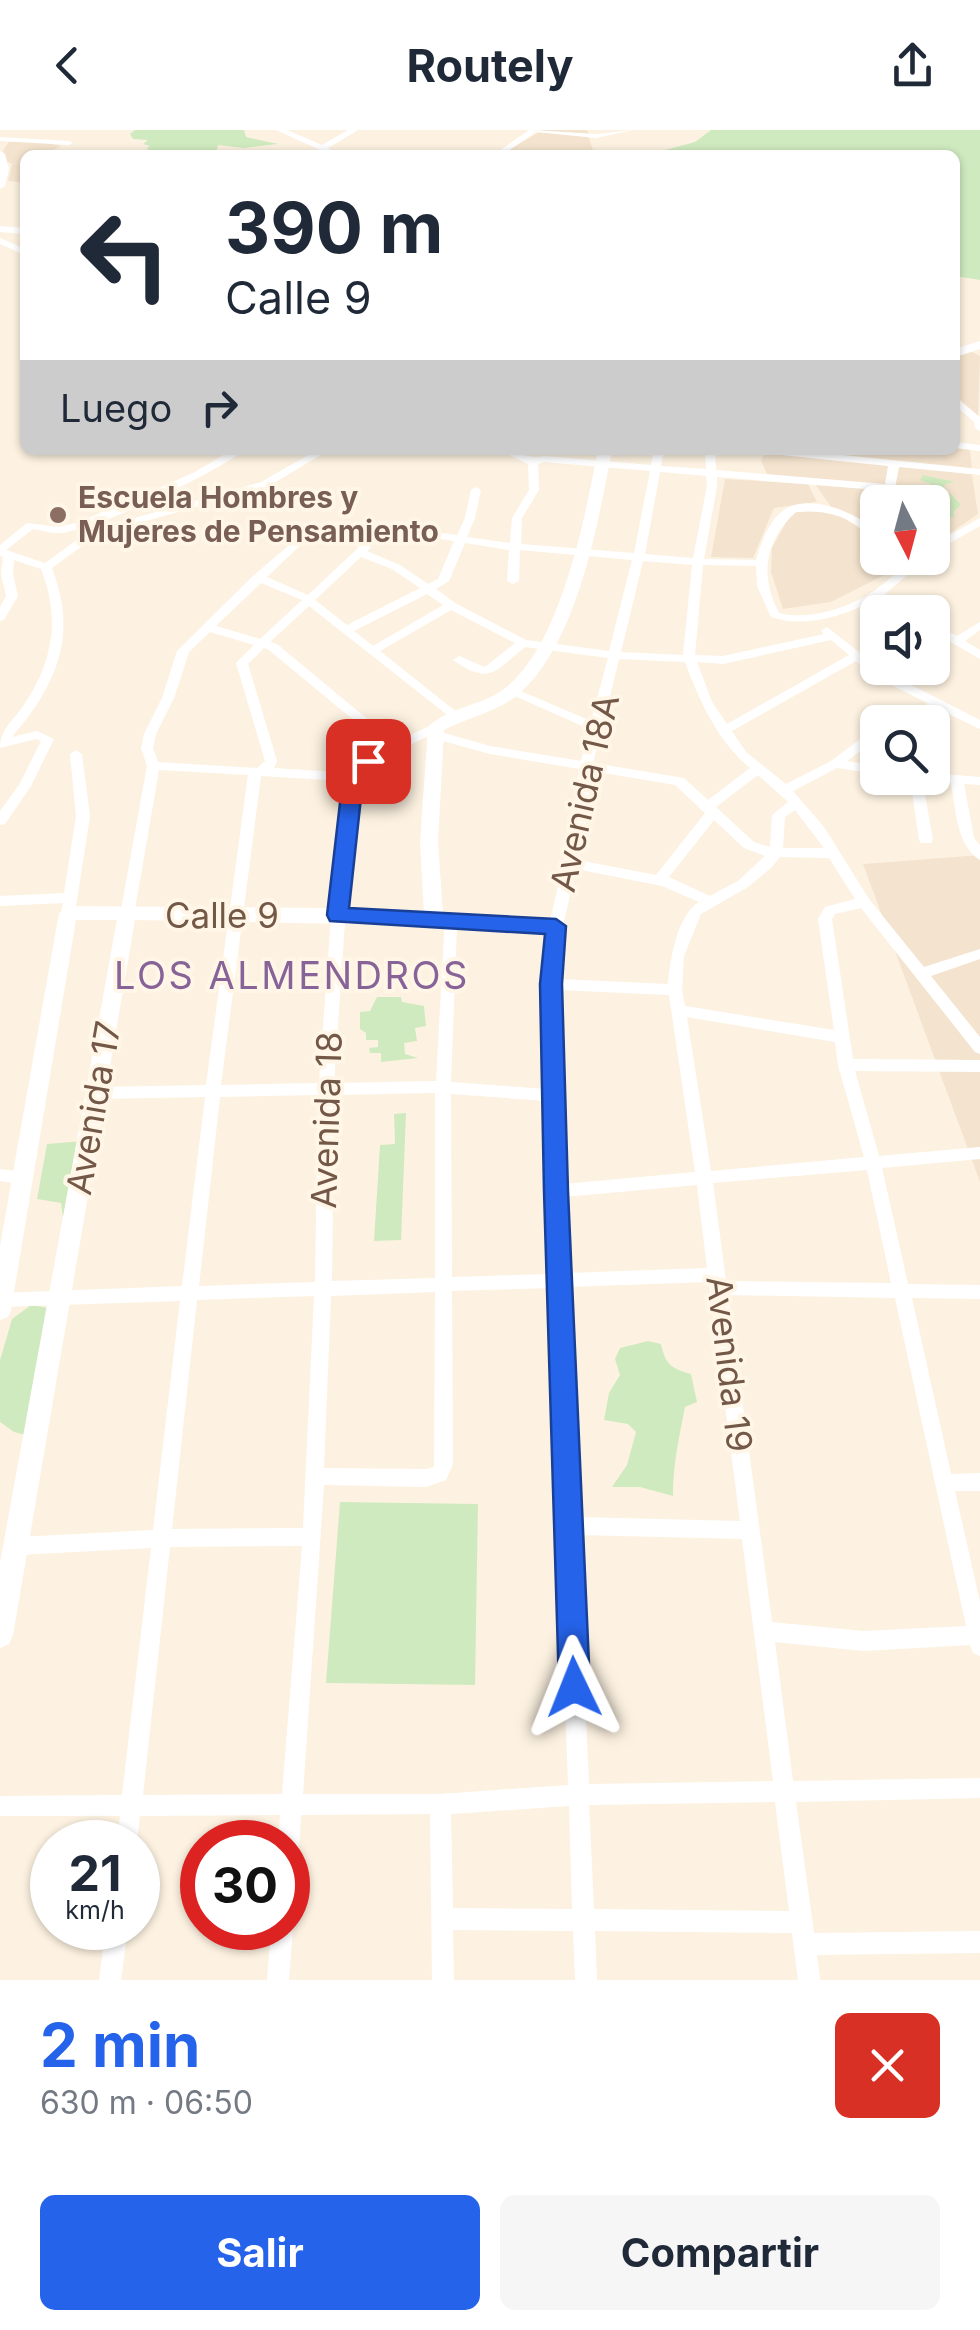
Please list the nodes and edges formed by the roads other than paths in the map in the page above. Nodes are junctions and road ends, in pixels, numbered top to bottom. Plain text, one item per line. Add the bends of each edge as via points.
1 (354, 130) edge
2 (534, 130) edge
3 (630, 130) edge
4 (284, 131) edge
5 (0, 139) edge
6 (68, 142) dead end
7 (324, 146) junction
8 (330, 150) edge
9 (504, 150) edge
10 (0, 154) edge
11 (0, 186) edge
12 (960, 404) edge
13 (980, 421) edge
14 (980, 428) edge
15 (230, 455) edge
16 (315, 455) edge
17 (657, 455) edge
18 (710, 455) edge
19 (760, 455) edge
20 (813, 455) edge
21 (540, 457) edge
22 (604, 458) edge
23 (894, 463) junction
24 (653, 470) junction
25 (980, 472) edge
26 (710, 474) junction
27 (764, 480) junction
28 (810, 482) junction
29 (476, 490) dead end
30 (829, 507) junction
31 (980, 521) edge
32 (860, 523) edge
33 (974, 533) edge
34 (433, 535) dead end
35 (462, 540) junction
36 (950, 543) edge
37 (515, 546) junction
38 (580, 550) junction
39 (3, 552) edge
40 (359, 552) junction
41 (639, 556) junction
42 (698, 562) junction
43 (759, 563) junction
44 (46, 567) junction
45 (893, 575) edge
46 (258, 578) junction
47 (513, 581) dead end
48 (428, 590) junction
49 (878, 595) edge
50 (306, 598) junction
51 (860, 601) edge
52 (451, 606) junction
53 (0, 618) edge
54 (812, 618) junction
55 (980, 626) edge
56 (207, 627) junction
57 (346, 631) junction
58 (832, 636) junction
59 (950, 636) edge
60 (958, 641) junction
61 (524, 643) junction
62 (263, 644) junction
63 (548, 646) junction
64 (372, 651) junction
65 (616, 655) junction
66 (980, 655) edge
67 (689, 657) junction
68 (856, 657) junction
69 (459, 660) dead end
70 (512, 692) junction
71 (933, 700) junction
72 (932, 705) edge
73 (454, 717) junction
74 (980, 725) edge
75 (598, 728) junction
76 (725, 730) junction
77 (436, 731) junction
78 (0, 743) edge
79 (860, 745) edge
80 (392, 746) junction
81 (76, 754) dead end
82 (835, 764) junction
83 (980, 764) edge
84 (153, 766) junction
85 (586, 767) junction
86 (860, 767) edge
87 (757, 769) junction
88 (256, 774) junction
89 (353, 777) junction
90 (950, 779) edge
91 (957, 780) junction
92 (978, 781) edge
93 (786, 790) junction
94 (919, 795) edge
95 (797, 802) junction
96 (711, 809) junction
97 (0, 822) edge
98 (926, 840) dead end
99 (776, 852) junction
100 (831, 853) junction
101 (980, 855) edge
102 (570, 863) junction
103 (664, 882) junction
104 (0, 901) edge
105 (709, 901) junction
106 (864, 902) junction
107 (67, 906) junction
108 (127, 915) junction
109 (337, 915) junction
110 (236, 916) junction
111 (442, 920) junction
112 (556, 926) junction
113 (980, 954) edge
114 (923, 973) junction
115 (551, 984) junction
116 (676, 1000) junction
117 (840, 1037) junction
118 (980, 1048) edge
119 (846, 1065) junction
120 (980, 1066) edge
121 (443, 1087) junction
122 (326, 1089) junction
123 (213, 1090) junction
124 (96, 1092) junction
125 (554, 1096) junction
126 (980, 1153) edge
127 (873, 1162) junction
128 (0, 1175) edge
129 (25, 1178) junction
130 (704, 1178) junction
131 (556, 1191) junction
132 (558, 1281) junction
133 (718, 1282) junction
134 (446, 1284) junction
135 (323, 1291) junction
136 (192, 1292) junction
137 (902, 1292) junction
138 (980, 1292) edge
139 (62, 1298) junction
140 (1, 1303) edge
141 (314, 1476) junction
142 (944, 1482) junction
143 (980, 1482) edge
144 (568, 1526) junction
145 (750, 1530) junction
146 (312, 1537) junction
147 (165, 1538) junction
148 (18, 1546) junction
149 (764, 1630) junction
150 (0, 1635) edge
151 (979, 1640) edge
152 (980, 1788) edge
153 (785, 1791) junction
154 (579, 1795) junction
155 (132, 1804) junction
156 (291, 1804) junction
157 (440, 1804) junction
158 (0, 1806) edge
159 (130, 1820) edge
160 (290, 1820) edge
161 (442, 1919) junction
162 (584, 1920) junction
163 (803, 1933) junction
164 (980, 1942) edge
165 (114, 1950) edge
166 (280, 1950) edge
167 (110, 1980) edge
168 (278, 1980) edge
169 (443, 1980) edge
170 (586, 1980) edge
171 (810, 1980) edge

1 - 7 street
2 - 3 street
2 - 9 street
4 - 7 street
5 - 6 street
7 - 8 street
10 - 11 main road
12 - 13 street
13 - 14 street
15 - 39 street via 82,525 31,525
16 - 44 street via 264,484 93,533
17 - 24 street, Avenida 18A
18 - 26 street
19 - 27 street
20 - 23 street
21 - 22 street
21 - 37 street via 534,490 518,514
22 - 24 street
22 - 38 main road
23 - 25 street
23 - 28 street via 890,488
24 - 26 street
24 - 41 street, Avenida 18A
26 - 27 street
26 - 42 street
27 - 28 street
28 - 30 street
29 - 35 street
30 - 32 street
30 - 43 street via 785,515 763,543
31 - 33 street
33 - 36 street
34 - 35 street
35 - 37 street
35 - 48 street via 443,581
37 - 38 street
37 - 47 street
38 - 41 street
38 - 63 main road
39 - 44 street
39 - 53 street via 12,596
40 - 46 street, Avenida 17 via 366,548 362,544 320,529 302,536
40 - 48 street
40 - 50 street
41 - 42 street
41 - 65 street, Avenida 18A
42 - 43 street
42 - 67 street
43 - 54 street via 775,615 790,622
44 - 78 street via 60,613 48,675 33,706
45 - 49 street
46 - 50 street
46 - 56 street, Avenida 17
48 - 52 street
48 - 57 street
50 - 57 street
50 - 62 street
51 - 54 street
52 - 61 street
52 - 64 street
54 - 58 street
55 - 60 street
56 - 62 street
56 - 84 street, Avenida 17 via 183,651 150,734
57 - 64 street
58 - 67 street via 733,659
58 - 68 street
59 - 60 street
60 - 66 street
61 - 63 street
61 - 69 street via 486,672
62 - 80 street
62 - 88 street via 241,665 271,761
63 - 65 street
63 - 70 main road
64 - 73 street
65 - 67 street
65 - 75 street, Avenida 18A
67 - 76 street
68 - 71 street
68 - 76 street
70 - 73 main road
70 - 75 street
71 - 72 street
71 - 74 street
73 - 77 main road
75 - 85 street, Avenida 18A
76 - 87 street
77 - 80 street
77 - 85 street via 490,750
77 - 111 main road via 429,842
78 - 97 street via 48,739
79 - 82 street
80 - 89 street
81 - 107 street, Avenida 17 via 83,816
82 - 86 street
82 - 93 street
83 - 92 street
84 - 88 street
84 - 108 street, Avenida 17
85 - 96 street via 679,780
85 - 102 street, Avenida 18A
87 - 93 street
87 - 96 street
88 - 89 street
88 - 110 street
89 - 109 street, Avenida 18
90 - 91 street
91 - 92 street
91 - 101 street via 968,839
93 - 95 street
94 - 98 street
95 - 99 street via 779,815
95 - 100 street
96 - 99 street via 748,845
96 - 103 street
99 - 100 street
99 - 105 street, Avenida 19 via 743,884
100 - 106 street
102 - 103 street
102 - 112 street, Avenida 18A
103 - 105 street
104 - 107 street
105 - 116 street, Avenida 19 via 685,932
106 - 114 street
106 - 117 street via 830,910 825,919
107 - 108 main road, Calle 9
107 - 129 main road, Avenida 17
108 - 110 main road, Calle 9
108 - 124 main road, Avenida 17
109 - 110 main road, Calle 9
109 - 111 main road, Calle 9
109 - 122 street, Avenida 18
110 - 123 street
111 - 112 street, Calle 9
111 - 121 street
112 - 115 street, Avenida 18A
113 - 114 street
114 - 118 street
115 - 116 street
115 - 125 street, Avenida 18A
116 - 117 street
116 - 130 street, Avenida 19
117 - 119 street
119 - 120 street
119 - 127 street
121 - 122 street
121 - 125 street
121 - 134 street
122 - 123 street
122 - 135 street, Avenida 18
123 - 124 street
123 - 136 street
124 - 139 main road, Avenida 17
125 - 131 street, Avenida 18A
126 - 127 street
127 - 130 street
127 - 137 street
128 - 129 street
129 - 140 main road, Avenida 17
130 - 131 street
130 - 133 street, Avenida 19
131 - 132 street, Avenida 18A
132 - 133 street
132 - 134 street
132 - 144 street, Avenida 18A
133 - 137 street
133 - 145 street, Avenida 19
134 - 135 street
134 - 141 street via 440,1474
135 - 136 street
135 - 141 street, Avenida 18
136 - 139 street
136 - 147 street
137 - 138 street
137 - 142 street
139 - 140 street
139 - 148 main road, Avenida 17
141 - 146 street, Avenida 18
142 - 143 street
142 - 151 street
144 - 145 street
144 - 154 street, Avenida 18A
145 - 149 street, Avenida 19
146 - 147 street
146 - 156 street, Avenida 18
147 - 148 street
147 - 155 street
148 - 150 main road, Avenida 17
149 - 151 street via 863,1641
149 - 153 street, Avenida 19
152 - 153 street
153 - 154 street
153 - 163 street, Avenida 19
154 - 157 street
154 - 162 street, Avenida 18A
155 - 156 street
155 - 158 street
155 - 159 street
156 - 157 street
156 - 160 street, Avenida 18
157 - 161 street
161 - 162 street
161 - 169 street
162 - 163 street
162 - 170 street, Avenida 18A
163 - 164 street
163 - 171 street, Avenida 19
165 - 167 street
166 - 168 street

